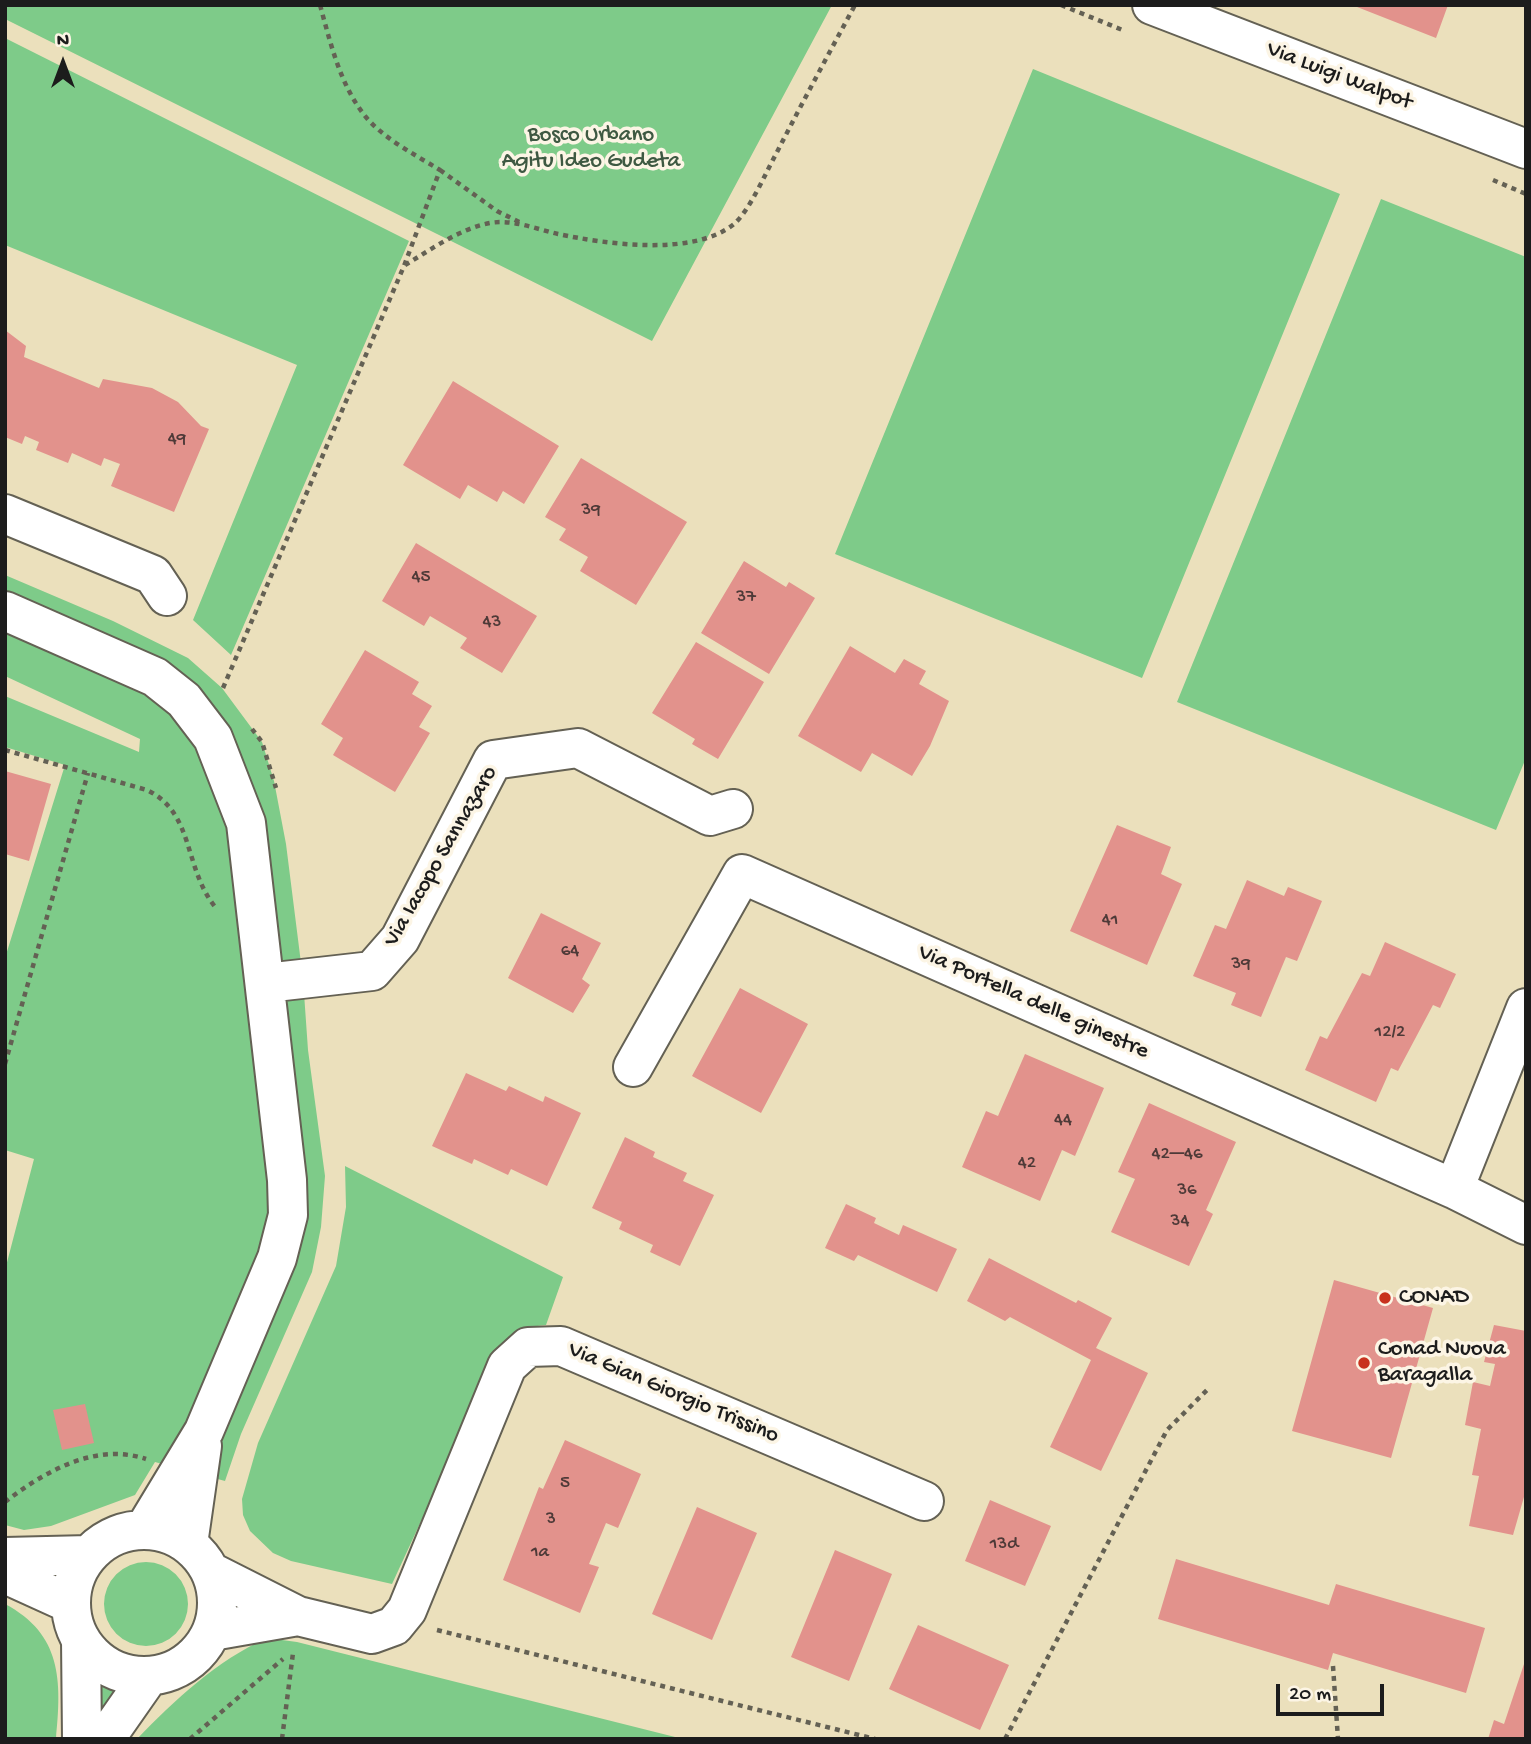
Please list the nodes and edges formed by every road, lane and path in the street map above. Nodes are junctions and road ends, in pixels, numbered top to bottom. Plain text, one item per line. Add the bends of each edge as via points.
1 (320, 5) edge
2 (855, 5) edge
3 (1152, 5) edge
4 (1526, 149) edge
5 (440, 170) junction
6 (523, 224) junction
7 (404, 266) junction
8 (5, 514) edge
9 (167, 596) dead end
10 (5, 611) edge
11 (222, 688) dead end
12 (5, 750) edge
13 (88, 773) junction
14 (733, 809) dead end
15 (257, 911) junction
16 (266, 983) junction
17 (1526, 1009) edge
18 (5, 1064) edge
19 (632, 1067) dead end
20 (1454, 1189) junction
21 (1526, 1225) edge
22 (1209, 1388) dead end
23 (204, 1431) junction
24 (176, 1476) junction
25 (924, 1501) dead end
26 (5, 1502) edge
27 (144, 1530) junction
28 (89, 1555) junction
29 (5, 1557) edge
30 (199, 1558) junction
31 (5, 1574) edge
32 (76, 1622) junction
33 (423, 1627) dead end
34 (212, 1631) junction
35 (299, 1639) junction
36 (1334, 1666) dead end
37 (149, 1676) junction
38 (82, 1739) edge
39 (105, 1739) edge
40 (190, 1739) edge
41 (282, 1739) edge
42 (875, 1739) edge
43 (1005, 1739) edge
44 (1339, 1739) edge

1 - 5 path via 334,59 362,112 396,143
2 - 6 path via 756,192 734,223 700,240 667,245 614,243
3 - 4 street, Via Luigi Walpot
5 - 6 path via 496,211
5 - 7 path
6 - 7 path via 492,223 456,235
7 - 11 path
8 - 9 street via 153,575
10 - 15 street via 155,677 184,700 213,738 232,780 246,822
12 - 13 path
13 - 15 path via 164,799 176,813 198,880 220,912
13 - 18 path
14 - 16 street, Via Iacopo Sannazaro via 710,816 578,748 494,760 400,939 372,971
15 - 16 street
16 - 23 street via 288,1215 277,1258
17 - 20 street
19 - 20 street, Via Portella delle ginestre via 742,874
20 - 21 street, Via Portella delle ginestre
22 - 43 path via 1167,1430
23 - 24 street
23 - 30 street
24 - 26 path via 132,1455 79,1459 53,1470
24 - 27 street
25 - 35 street, Via Gian Giorgio Trissino via 562,1346 528,1347 507,1366 407,1610 394,1626 372,1634
27 - 28 street via 104,1542
27 - 30 street via 167,1534
28 - 29 street
28 - 32 street via 73,1587
30 - 34 street via 217,1592
30 - 35 street, Via Gian Giorgio Trissino
31 - 32 street
32 - 37 street via 93,1656 129,1675
32 - 38 street
33 - 42 path
34 - 35 street, Via Gian Giorgio Trissino
34 - 37 street via 184,1665
35 - 40 path
35 - 41 path
36 - 44 path
37 - 39 street

